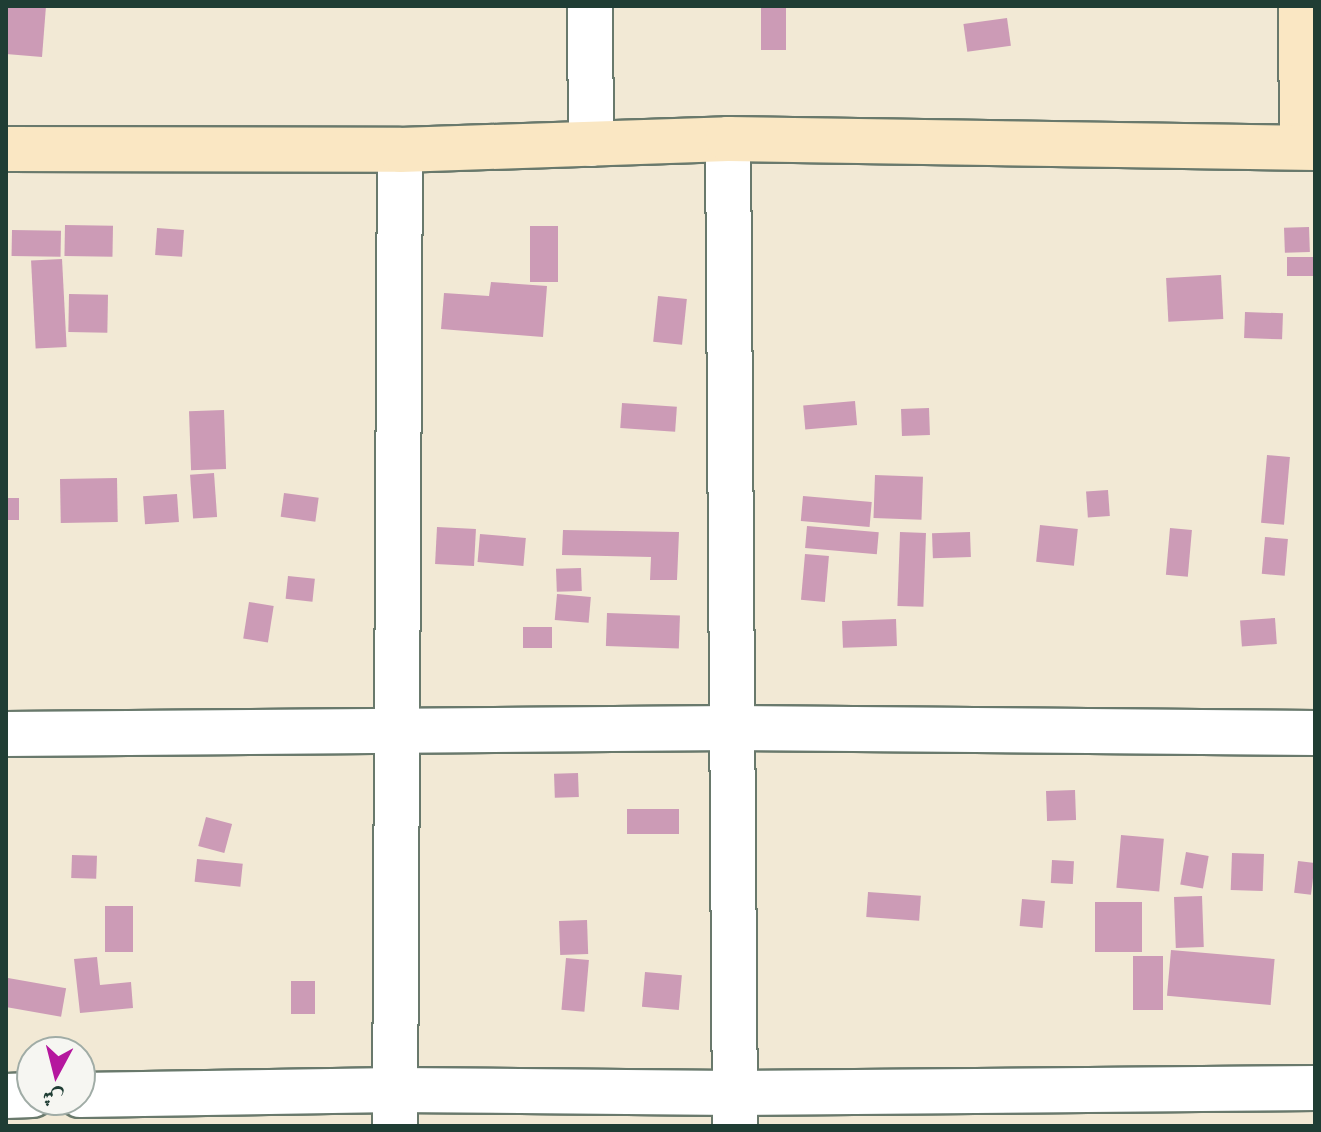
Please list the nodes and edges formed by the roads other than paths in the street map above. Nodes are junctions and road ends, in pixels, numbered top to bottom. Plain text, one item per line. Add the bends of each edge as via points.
1 (590, 6) edge
2 (1301, 6) edge
3 (728, 139) junction
4 (591, 144) junction
5 (1308, 148) edge
6 (6, 149) edge
7 (400, 150) junction
8 (732, 728) junction
9 (397, 731) junction
10 (1315, 733) edge
11 (6, 734) edge
12 (1315, 1088) edge
13 (96, 1096) edge
14 (395, 1108) edge
15 (734, 1110) edge

1 - 4 street
2 - 5 street
3 - 4 street
3 - 5 street
3 - 8 street
4 - 7 street
6 - 7 street
7 - 9 street
8 - 9 street
8 - 10 street
8 - 15 street
9 - 11 street
9 - 14 street
12 - 15 street
13 - 14 street
14 - 15 street

